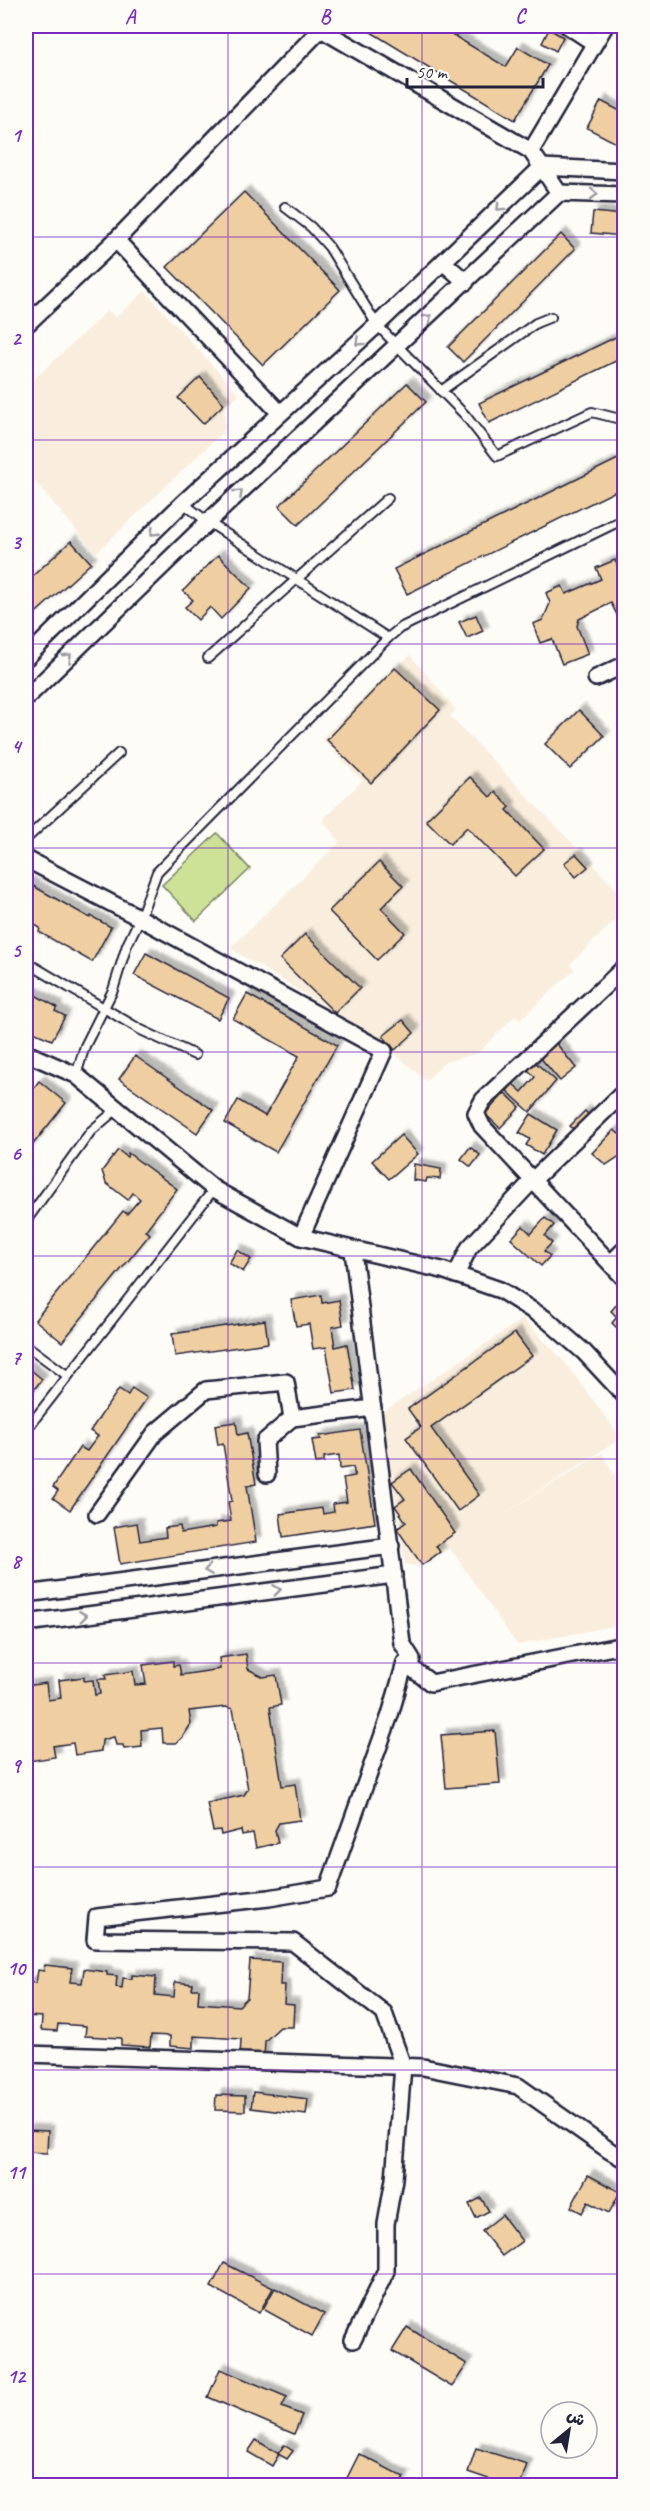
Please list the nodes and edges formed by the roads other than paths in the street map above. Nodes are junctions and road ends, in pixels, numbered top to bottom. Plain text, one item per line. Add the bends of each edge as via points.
1 (568, 26) edge
2 (605, 26) edge
3 (321, 27) edge
4 (594, 43) junction
5 (531, 151) junction
6 (542, 167) junction
7 (624, 171) edge
8 (559, 193) junction
9 (624, 195) edge
10 (285, 207) dead end
11 (116, 240) junction
12 (442, 262) junction
13 (466, 282) junction
14 (551, 317) dead end
15 (26, 325) edge
16 (377, 325) junction
17 (398, 346) junction
18 (441, 391) junction
19 (280, 413) junction
20 (624, 420) edge
21 (388, 498) dead end
22 (183, 503) junction
23 (624, 519) edge
24 (208, 522) junction
25 (297, 580) junction
26 (388, 638) junction
27 (208, 657) dead end
28 (26, 658) edge
29 (624, 665) edge
30 (596, 678) dead end
31 (26, 698) edge
32 (119, 753) dead end
33 (26, 839) edge
34 (26, 859) edge
35 (140, 918) junction
36 (26, 962) edge
37 (624, 968) edge
38 (104, 1009) junction
39 (26, 1053) edge
40 (195, 1055) dead end
41 (76, 1075) junction
42 (624, 1092) edge
43 (117, 1110) junction
44 (533, 1180) junction
45 (214, 1189) junction
46 (26, 1221) edge
47 (301, 1237) junction
48 (624, 1250) edge
49 (353, 1251) junction
50 (611, 1263) junction
51 (456, 1275) junction
52 (624, 1278) edge
53 (26, 1345) edge
54 (68, 1376) junction
55 (624, 1395) edge
56 (373, 1408) junction
57 (292, 1418) junction
58 (26, 1430) edge
59 (267, 1474) dead end
60 (97, 1514) dead end
61 (391, 1546) junction
62 (394, 1575) junction
63 (26, 1594) edge
64 (26, 1623) edge
65 (624, 1645) edge
66 (405, 1663) junction
67 (26, 2054) edge
68 (403, 2066) junction
69 (624, 2159) edge
70 (352, 2340) dead end

1 - 4 street
2 - 4 street
3 - 5 street
3 - 11 street
4 - 5 street
5 - 6 street
6 - 7 street
6 - 8 street
6 -> 12 street
8 -> 9 street
8 - 13 street
10 - 16 lane via 329,247
11 - 15 street
11 - 19 street
12 - 13 street
12 - 16 street
17 -> 13 street
14 - 18 lane via 536,323
16 - 17 lane
16 -> 19 street
17 - 18 lane
24 -> 17 street
18 - 20 lane via 497,456 592,412
19 - 22 street
21 - 25 lane
22 - 24 lane
22 -> 28 street
23 - 26 lane via 400,628
24 - 25 lane
31 -> 24 street
25 - 26 lane
25 - 27 lane
26 - 35 lane via 157,872
29 - 30 street
32 - 33 lane
34 - 35 street
35 - 38 lane
35 - 47 street via 384,1051
36 - 38 lane
37 - 44 street via 478,1106 478,1120
38 - 40 lane
38 - 41 lane via 85,1046
39 - 41 street
41 - 43 street
42 - 44 street
43 - 45 street
43 - 46 lane via 91,1131
44 - 50 street
44 - 51 street via 470,1248
45 - 47 street
45 - 54 lane
47 - 49 street
48 - 50 street
49 - 51 street
49 - 56 street
50 - 52 street
51 - 55 street via 500,1290 546,1319
53 - 54 lane
54 - 58 lane
56 - 57 street
56 - 61 street
57 - 59 street via 265,1441
57 - 60 street via 286,1382 206,1390 155,1433
61 - 62 street
61 -> 63 street
64 -> 62 street
62 - 66 street via 402,1643 412,1659
65 - 66 street via 432,1683
66 - 68 street via 328,1888 97,1917 95,1940 293,1942 384,2013
67 - 68 street
68 - 69 street via 518,2086
68 - 70 street via 394,2179 386,2224 387,2271

